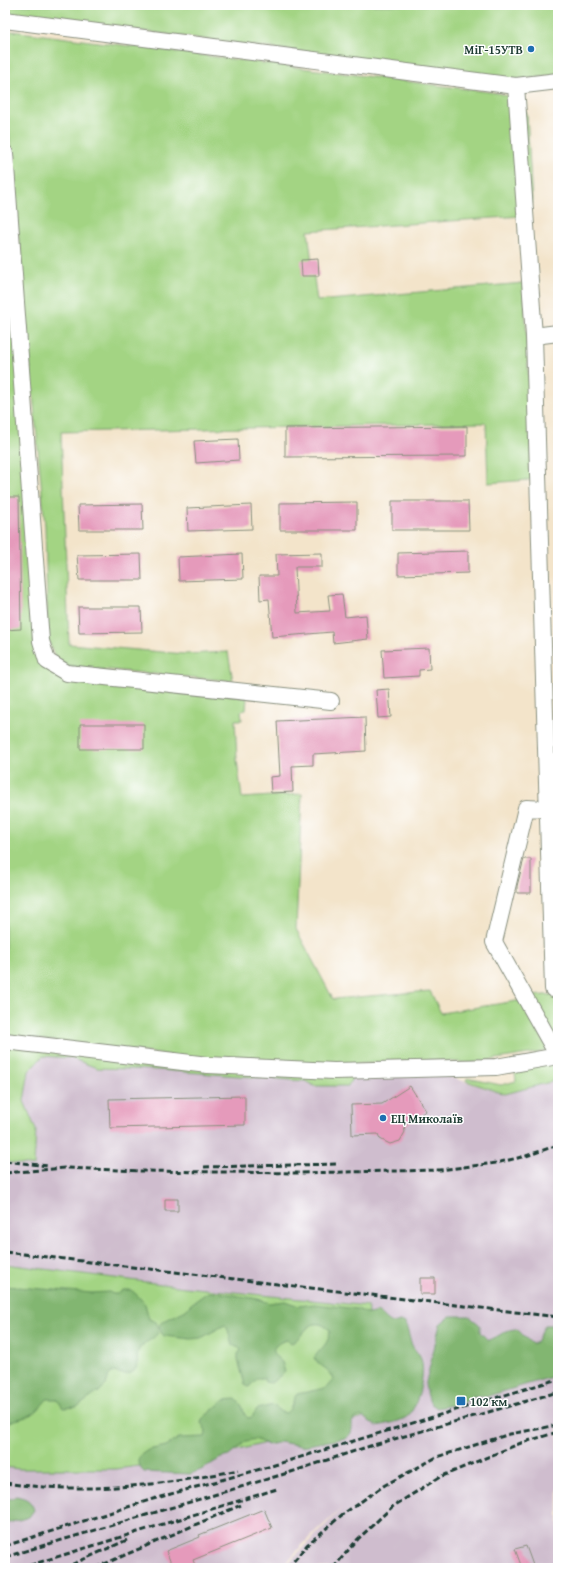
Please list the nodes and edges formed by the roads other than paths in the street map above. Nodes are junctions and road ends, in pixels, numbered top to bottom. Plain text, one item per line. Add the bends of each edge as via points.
1 (5, 20) edge
2 (558, 81) edge
3 (516, 86) junction
4 (5, 153) edge
5 (558, 333) edge
6 (534, 336) junction
7 (331, 701) dead end
8 (547, 809) junction
9 (555, 936) edge
10 (553, 989) dead end
11 (5, 1041) edge
12 (558, 1056) edge

1 - 3 street
2 - 3 street
3 - 6 street
4 - 7 street via 41,641 47,661 67,673
5 - 6 street
6 - 8 street
8 - 9 street
8 - 12 street via 526,808 494,942
9 - 10 street
11 - 12 street via 208,1065 334,1071 496,1067

